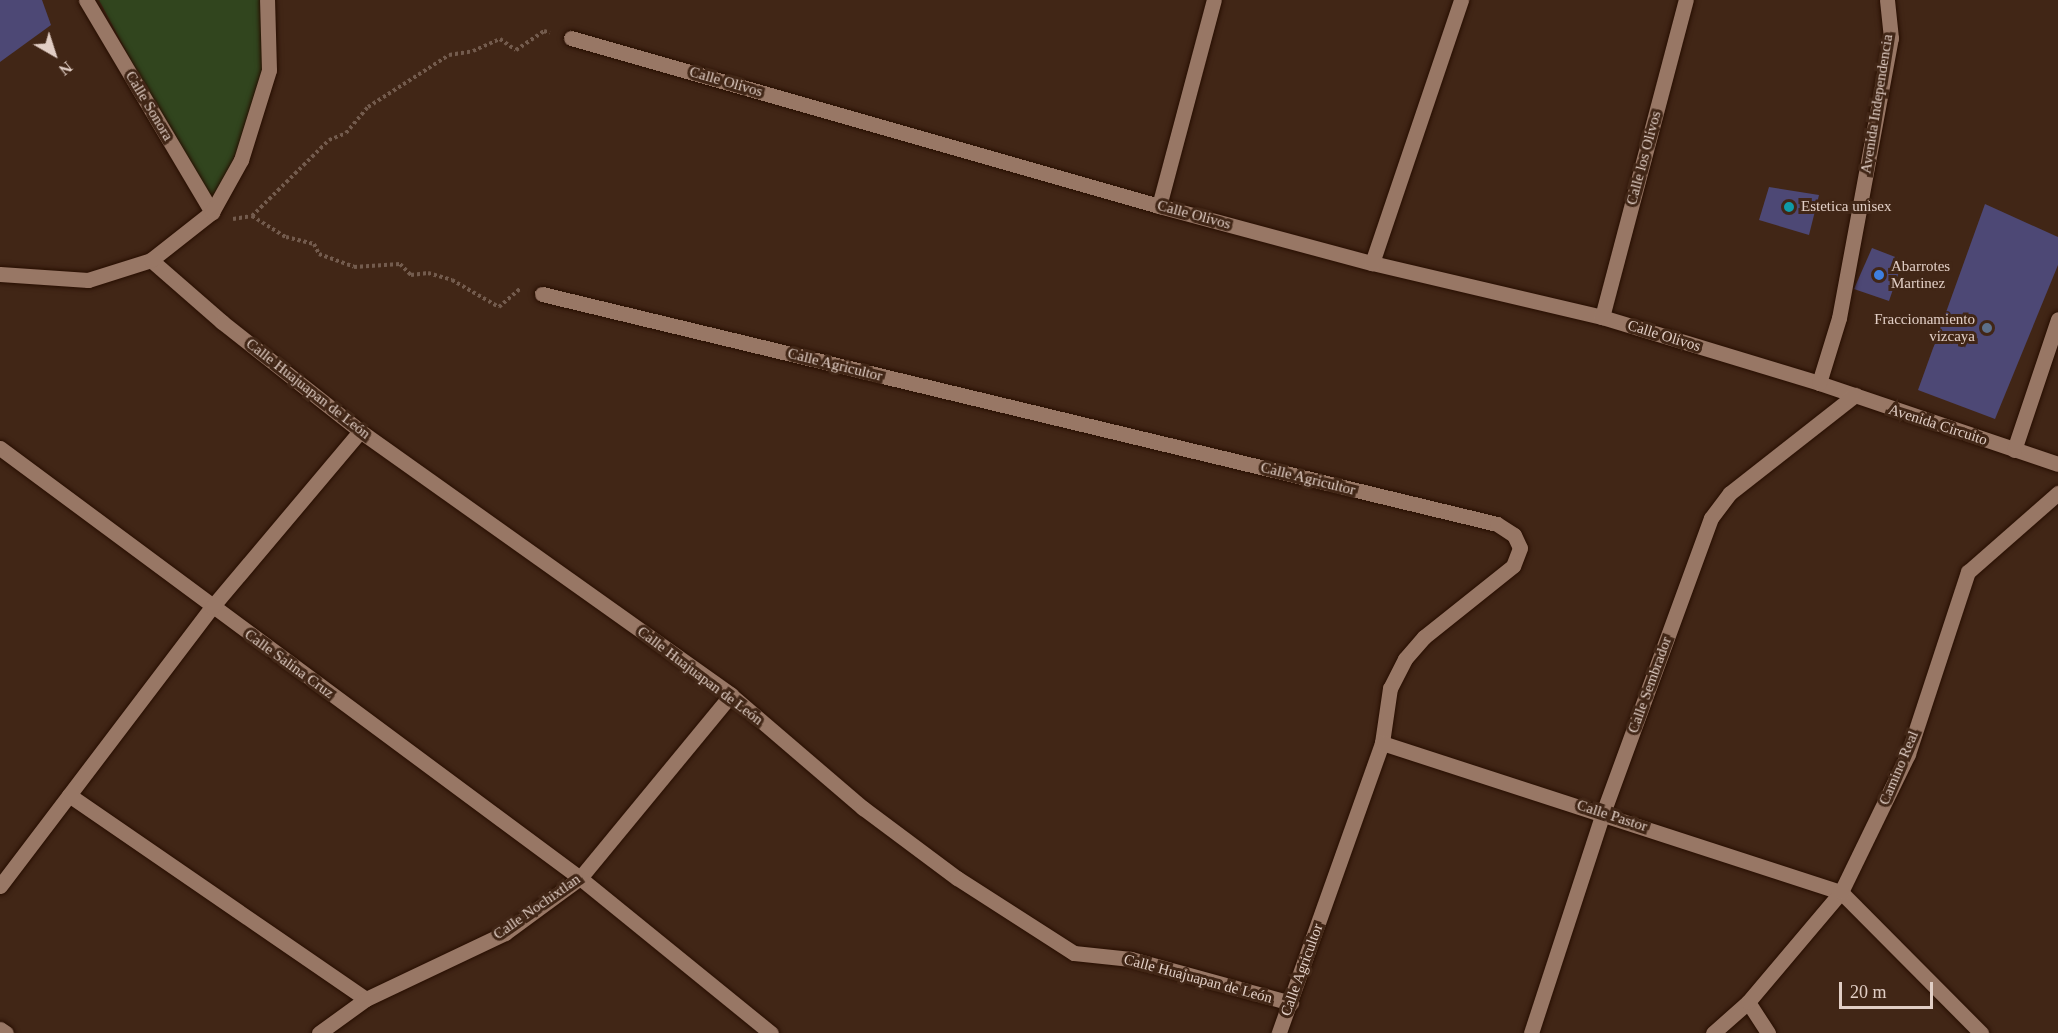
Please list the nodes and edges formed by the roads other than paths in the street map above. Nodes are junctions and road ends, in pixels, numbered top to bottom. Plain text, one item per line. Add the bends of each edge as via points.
1 (86, 0) edge
2 (267, 0) edge
3 (1214, 0) edge
4 (1461, 0) edge
5 (1686, 0) edge
6 (1887, 0) edge
7 (571, 38) road end
8 (1160, 206) junction
9 (212, 212) junction
10 (151, 260) junction
11 (1372, 263) junction
12 (0, 274) edge
13 (542, 294) road end
14 (1602, 317) junction
15 (2058, 319) edge
16 (1819, 383) junction
17 (1855, 395) junction
18 (360, 431) junction
19 (0, 448) edge
20 (2014, 450) junction
21 (2058, 464) edge
22 (2058, 494) edge
23 (212, 607) junction
24 (730, 695) junction
25 (1382, 743) junction
26 (69, 795) junction
27 (1604, 813) junction
28 (580, 878) junction
29 (0, 886) edge
30 (1841, 892) junction
31 (366, 999) junction
32 (1748, 1002) junction
33 (1291, 1003) junction
34 (0, 1029) edge
35 (6, 1033) edge
36 (319, 1033) edge
37 (771, 1033) edge
38 (1279, 1033) edge
39 (1531, 1033) edge
40 (1713, 1033) edge
41 (1768, 1033) edge
42 (1981, 1033) edge

1 - 9 street, Calle Sonora
2 - 9 street via 269,70 241,160
3 - 8 street
4 - 11 street
5 - 14 street, Calle los Olivos
6 - 16 street, Avenida Independencia via 1891,38 1839,318
7 - 8 street, Calle Olivos
8 - 11 street, Calle Olivos
9 - 10 street
10 - 12 street via 88,280
10 - 18 street, Calle Huajuapan de León via 222,322
11 - 14 street, Calle Olivos
13 - 25 street, Calle Agricultor via 1497,524 1514,535 1520,548 1513,566 1424,637 1405,658 1390,688
14 - 16 street, Calle Olivos
15 - 20 street
16 - 17 street, Avenida Circuito
17 - 20 street, Avenida Circuito
17 - 27 street, Calle Sembrador via 1730,493 1711,518
18 - 23 street
18 - 24 street, Calle Huajuapan de León
19 - 23 street, Calle Salina Cruz
20 - 21 street, Avenida Circuito
22 - 30 street, Camino Real via 1968,572 1908,754
23 - 26 street
23 - 28 street, Calle Salina Cruz
24 - 28 street, Calle Nochixtlan
24 - 33 street, Calle Huajuapan de León via 863,808 957,878 1074,953 1131,959
25 - 27 street, Calle Pastor
25 - 33 street, Calle Agricultor
26 - 29 street
26 - 31 street
27 - 30 street, Calle Pastor
27 - 39 street, Calle Sembrador
28 - 31 street, Calle Nochixtlan via 505,933
28 - 37 street, Calle Salina Cruz
30 - 32 street, Camino Real
30 - 42 street
31 - 36 street, Calle Nochixtlan
32 - 40 street, Camino Real
32 - 41 street
33 - 38 street, Calle Agricultor
34 - 35 street

